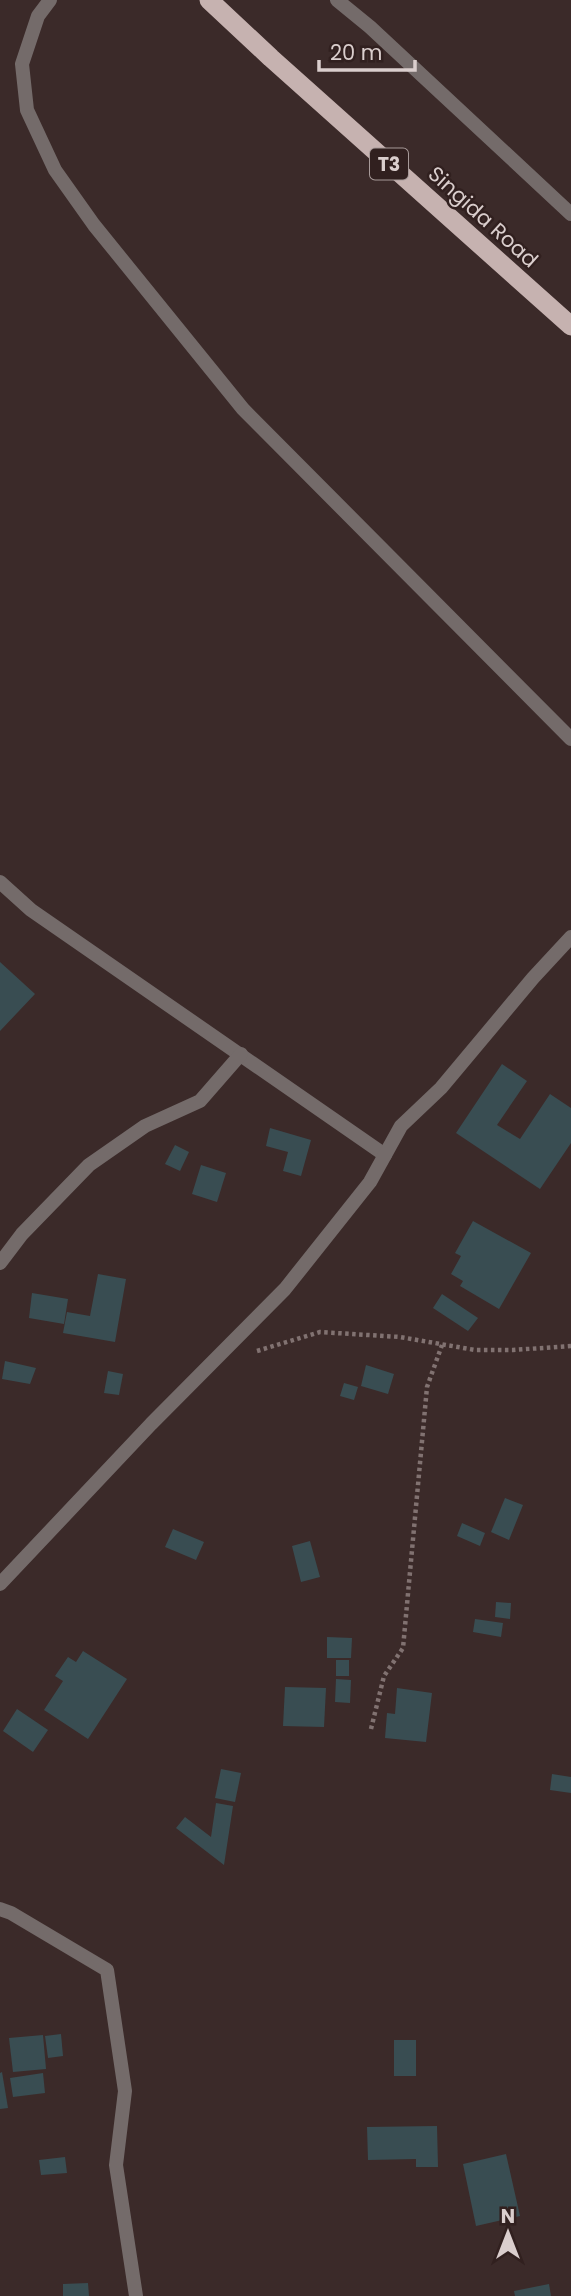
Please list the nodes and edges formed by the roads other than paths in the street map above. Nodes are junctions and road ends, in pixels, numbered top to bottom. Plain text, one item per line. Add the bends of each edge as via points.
1 (50, 0) edge
2 (209, 0) edge
3 (337, 0) edge
4 (571, 214) edge
5 (571, 326) edge
6 (571, 739) edge
7 (0, 882) edge
8 (571, 937) edge
9 (241, 1054) junction
10 (385, 1155) junction
11 (0, 1263) edge
12 (0, 1584) edge
13 (0, 1909) edge
14 (136, 2296) edge

1 - 6 street via 38,16 22,64 27,110 55,170 243,409
2 - 5 highway, Singida Road / T3
3 - 4 street
7 - 9 street via 31,910
8 - 10 street via 441,1088 401,1126
9 - 10 street
9 - 11 street via 200,1101 145,1126 89,1165
10 - 12 street via 370,1182 285,1289
13 - 14 street via 107,1970 125,2091 116,2165

